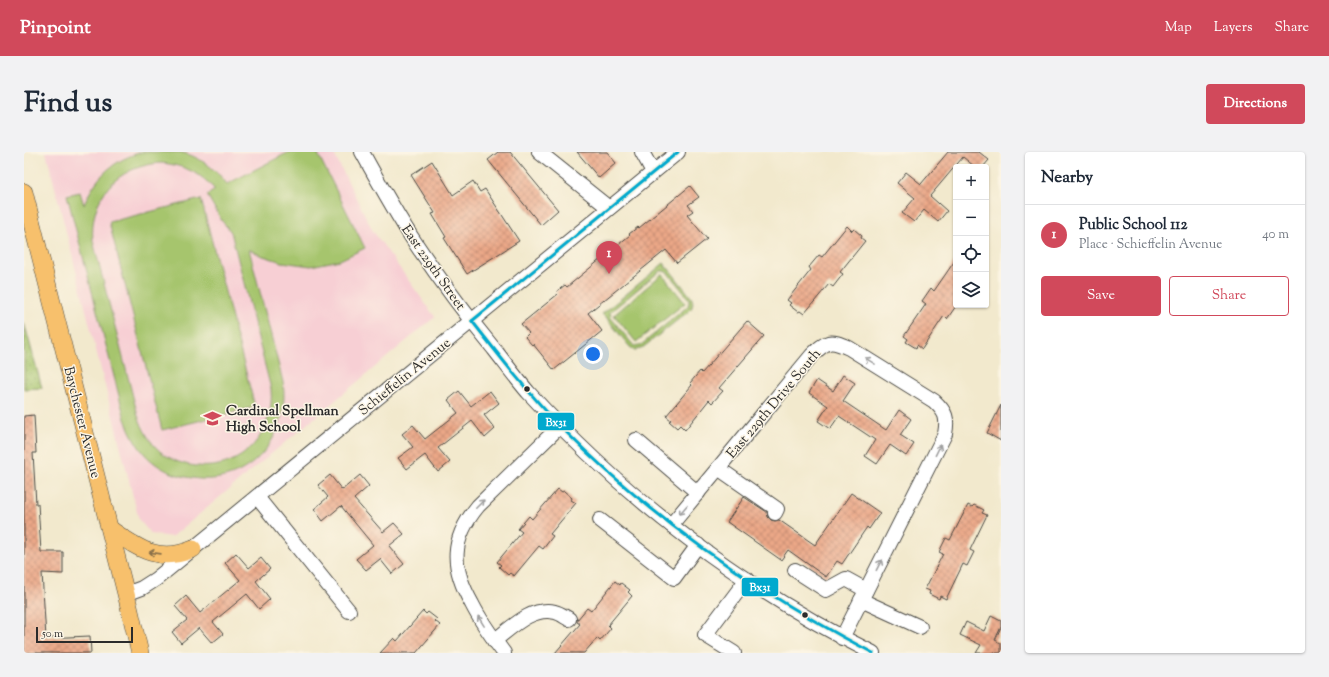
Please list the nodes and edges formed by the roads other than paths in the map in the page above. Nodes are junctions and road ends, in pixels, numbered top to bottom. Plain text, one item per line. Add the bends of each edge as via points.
1 (362, 152) edge
2 (539, 152) edge
3 (642, 152) edge
4 (678, 152) edge
5 (654, 172) junction
6 (24, 192) edge
7 (609, 208) junction
8 (28, 223) edge
9 (472, 321) junction
10 (560, 426) junction
11 (636, 440) dead end
12 (718, 468) junction
13 (698, 493) junction
14 (257, 497) junction
15 (775, 512) dead end
16 (600, 520) dead end
17 (671, 525) junction
18 (110, 529) junction
19 (698, 545) junction
20 (193, 549) junction
21 (795, 570) dead end
22 (747, 579) junction
23 (126, 594) junction
24 (864, 595) junction
25 (350, 611) dead end
26 (569, 619) dead end
27 (920, 627) dead end
28 (842, 638) junction
29 (494, 640) junction
30 (140, 653) edge
31 (504, 653) edge
32 (734, 653) edge
33 (873, 653) edge

1 - 9 street, East 229th Street via 416,244
2 - 7 street
3 - 5 street
4 - 5 street, Schieffelin Avenue
5 - 7 street, Schieffelin Avenue
6 - 8 main road, Baychester Avenue
7 - 9 street, Schieffelin Avenue
8 - 18 main road, Baychester Avenue
9 - 10 street, East 229th Street
9 - 14 street, Schieffelin Avenue
10 - 17 street, East 229th Street
29 -> 10 street via 464,591 459,577 456,549 460,533 478,506
11 - 13 street
12 - 13 street, East 229th Drive South
12 - 15 street via 777,509
24 -> 12 street, East 229th Drive South via 945,434 946,417 943,409 934,401 849,348 838,343 824,344
13 -> 17 street, East 229th Drive South
14 - 20 street, Schieffelin Avenue
14 - 25 street
16 - 19 street via 674,578
17 - 19 street, East 229th Street
20 -> 18 main road via 167,555 147,552
18 - 23 main road, Baychester Avenue
19 - 22 street, East 229th Street
20 - 23 street, Schieffelin Avenue via 151,582
21 - 24 street via 826,590 846,579
22 - 28 street, East 229th Street
22 - 32 street via 705,635
23 - 30 main road, Baychester Avenue
24 - 27 street
24 - 28 street, East 229th Drive South
26 - 29 street via 555,612 530,614
28 - 33 street, East 229th Street
29 - 31 street

